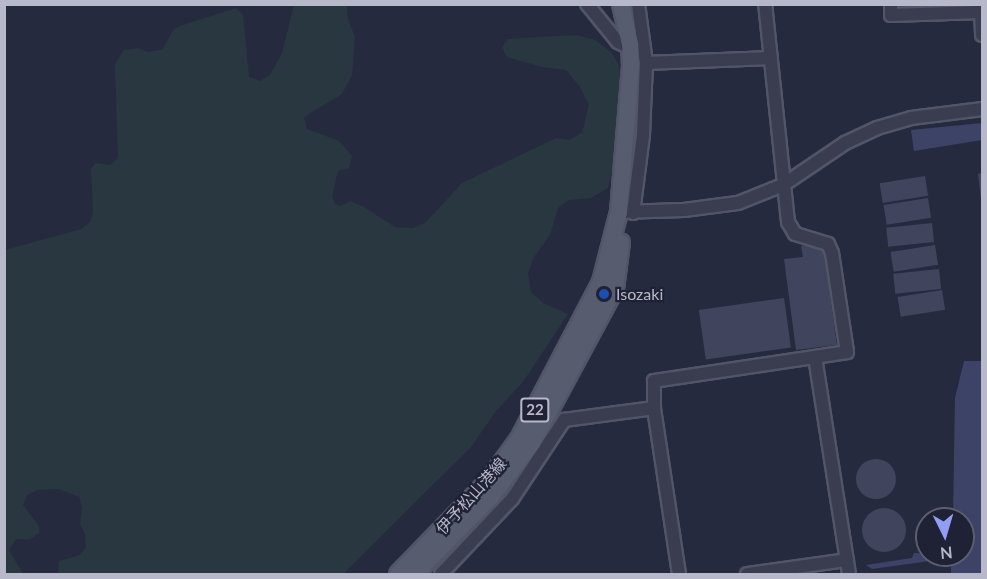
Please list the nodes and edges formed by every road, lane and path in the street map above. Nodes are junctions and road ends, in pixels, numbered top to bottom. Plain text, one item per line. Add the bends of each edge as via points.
1 (587, 4) edge
2 (621, 4) edge
3 (638, 4) edge
4 (765, 4) edge
5 (891, 4) edge
6 (981, 8) edge
7 (982, 35) edge
8 (630, 48) junction
9 (771, 58) junction
10 (646, 63) junction
11 (982, 109) edge
12 (783, 185) junction
13 (626, 213) junction
14 (815, 357) junction
15 (654, 408) junction
16 (846, 560) junction
17 (448, 572) edge
18 (398, 574) edge
19 (415, 574) edge
20 (679, 574) edge
21 (747, 574) edge
22 (849, 574) edge

1 - 8 street via 618,42
2 - 8 main road, 伊予松山港線 / 22
3 - 10 street
4 - 9 street
5 - 6 street via 891,15
6 - 7 street
8 - 13 main road, 伊予松山港線 / 22
9 - 10 street
9 - 12 street
10 - 13 street via 643,135
11 - 12 street via 910,118 877,128 845,143
12 - 13 street via 738,203 709,209
12 - 14 street via 791,229 795,234 828,244 832,253 847,352
13 - 18 main road, 伊予松山港線 / 22 via 602,282 519,439 490,479
13 - 19 main road, 伊予松山港線 / 22 via 615,290 532,443 490,498
14 - 15 street via 654,381
14 - 16 street
15 - 17 street via 564,420 512,499
15 - 20 street
16 - 21 street
16 - 22 street

